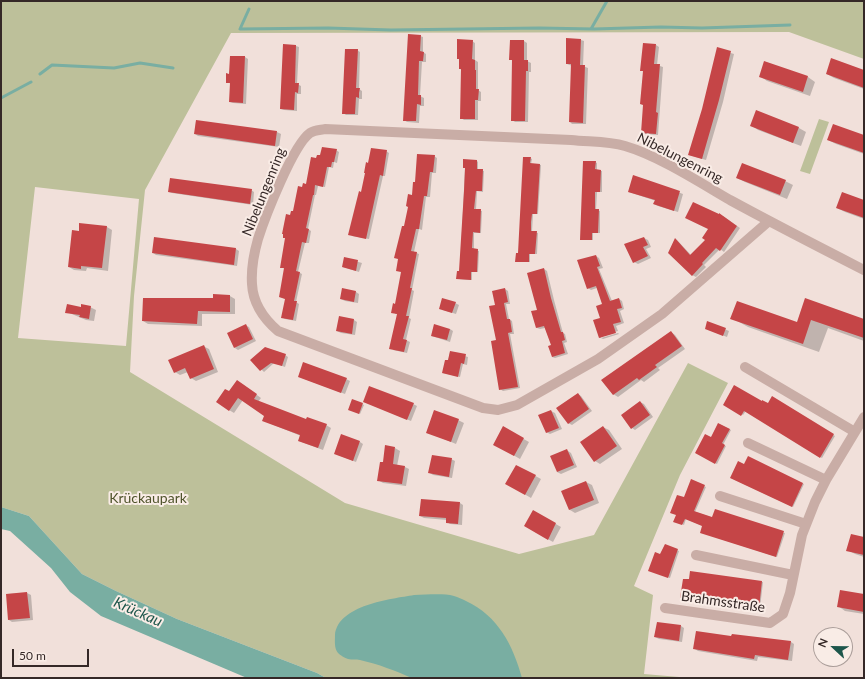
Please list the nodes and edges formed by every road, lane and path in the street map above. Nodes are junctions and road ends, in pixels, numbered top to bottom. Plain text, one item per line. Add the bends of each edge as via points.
1 (769, 221) junction
2 (864, 270) edge
3 (745, 367) dead end
4 (864, 417) edge
5 (855, 432) junction
6 (748, 443) dead end
7 (826, 480) junction
8 (720, 496) dead end
9 (806, 524) junction
10 (696, 555) dead end
11 (793, 574) junction
12 (664, 608) dead end

1 - 1 street, Nibelungenring via 673,168 625,146 571,140 325,129 311,132 298,146 290,161 259,238 253,261 252,285 259,309 266,321 278,331 469,403 498,410 517,405 598,359 662,314
1 - 2 street, Nibelungenring
3 - 5 street
4 - 5 street, Brahmsstraße
5 - 7 street, Brahmsstraße
6 - 7 street
7 - 9 street, Brahmsstraße
8 - 9 street
9 - 11 street, Brahmsstraße
10 - 11 street
11 - 12 street, Brahmsstraße via 783,614 770,623

